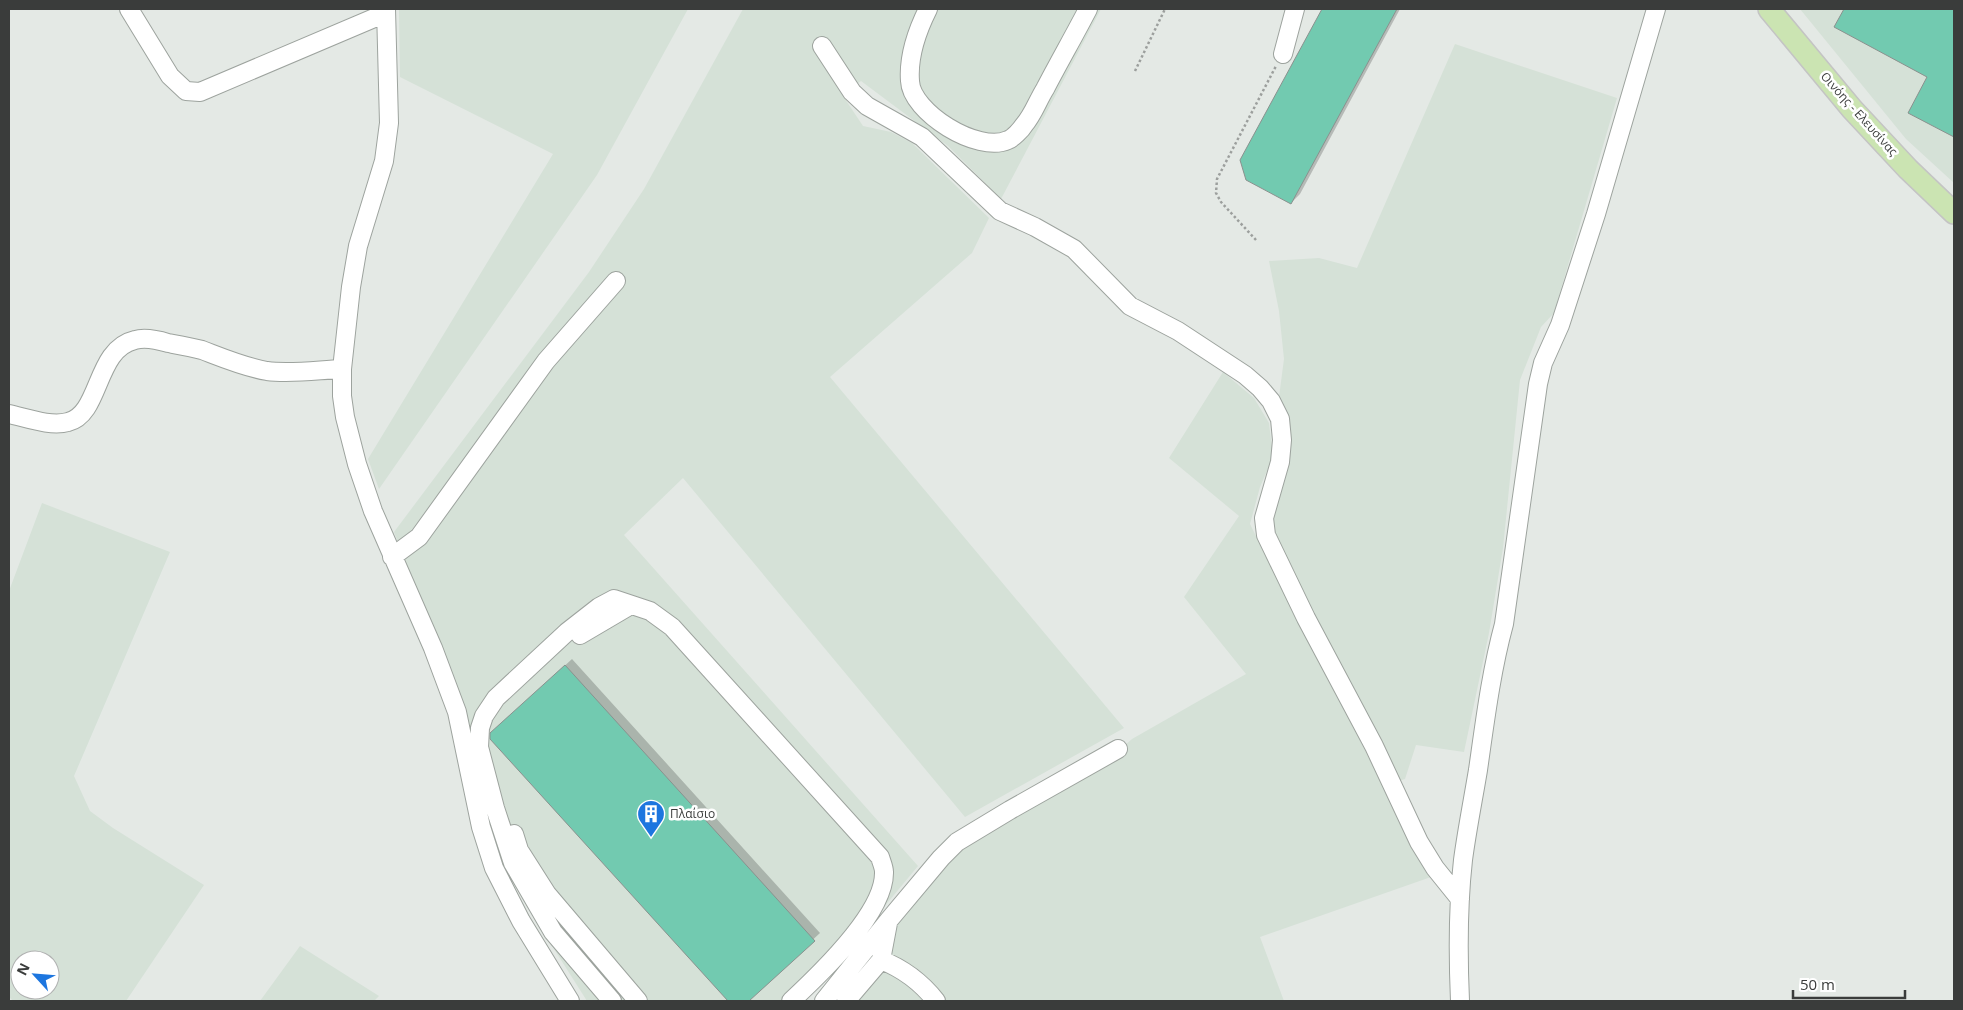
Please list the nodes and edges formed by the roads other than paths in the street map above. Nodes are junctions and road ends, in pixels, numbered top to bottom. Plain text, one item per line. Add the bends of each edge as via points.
1 (129, 9) edge
2 (928, 9) edge
3 (1088, 9) edge
4 (1294, 9) edge
5 (1656, 9) edge
6 (1769, 9) edge
7 (386, 11) edge
8 (822, 46) dead end
9 (1283, 54) road end
10 (1954, 213) edge
11 (616, 281) dead end
12 (342, 369) junction
13 (9, 414) edge
14 (392, 557) junction
15 (631, 605) junction
16 (1118, 749) dead end
17 (1460, 899) junction
18 (889, 920) junction
19 (881, 960) junction
20 (570, 1001) edge
21 (612, 1001) edge
22 (638, 1001) edge
23 (790, 1001) edge
24 (824, 1001) edge
25 (846, 1001) edge
26 (936, 1001) edge
27 (1460, 1001) edge

1 - 7 street via 170,76 186,91 200,92
2 - 3 street via 915,37 910,83 922,106 939,120 961,136 983,143 1008,140 1025,125
4 - 9 street
5 - 17 street via 1590,233 1538,384 1504,624 1485,711
6 - 10 main road, Οινόης - Ελευσίνας via 1852,109
7 - 12 street via 389,123 384,161 358,246
8 - 17 street via 852,92 873,110 922,137 1000,211 1074,249 1130,306 1178,331 1245,375 1271,401 1280,418 1282,440 1280,462 1264,518 1266,534 1419,842
11 - 14 street via 546,361 419,537
12 - 13 street via 268,371 199,349 158,340 134,340 111,357 88,406 76,419 56,423
12 - 14 street via 342,396 350,437 373,511
14 - 20 street via 433,648 457,712 481,828 494,868 521,921
15 - 21 street via 614,599 599,606 496,698 484,716 479,747 513,863 553,932
15 - 22 street via 584,631 511,697 486,729 484,740 520,850 547,894
15 - 23 street via 650,611 672,627 880,857 884,872 880,891 867,917 828,966
16 - 18 street via 957,842
17 - 27 street
18 - 19 street
18 - 24 street
19 - 25 street
19 - 26 street via 911,976

